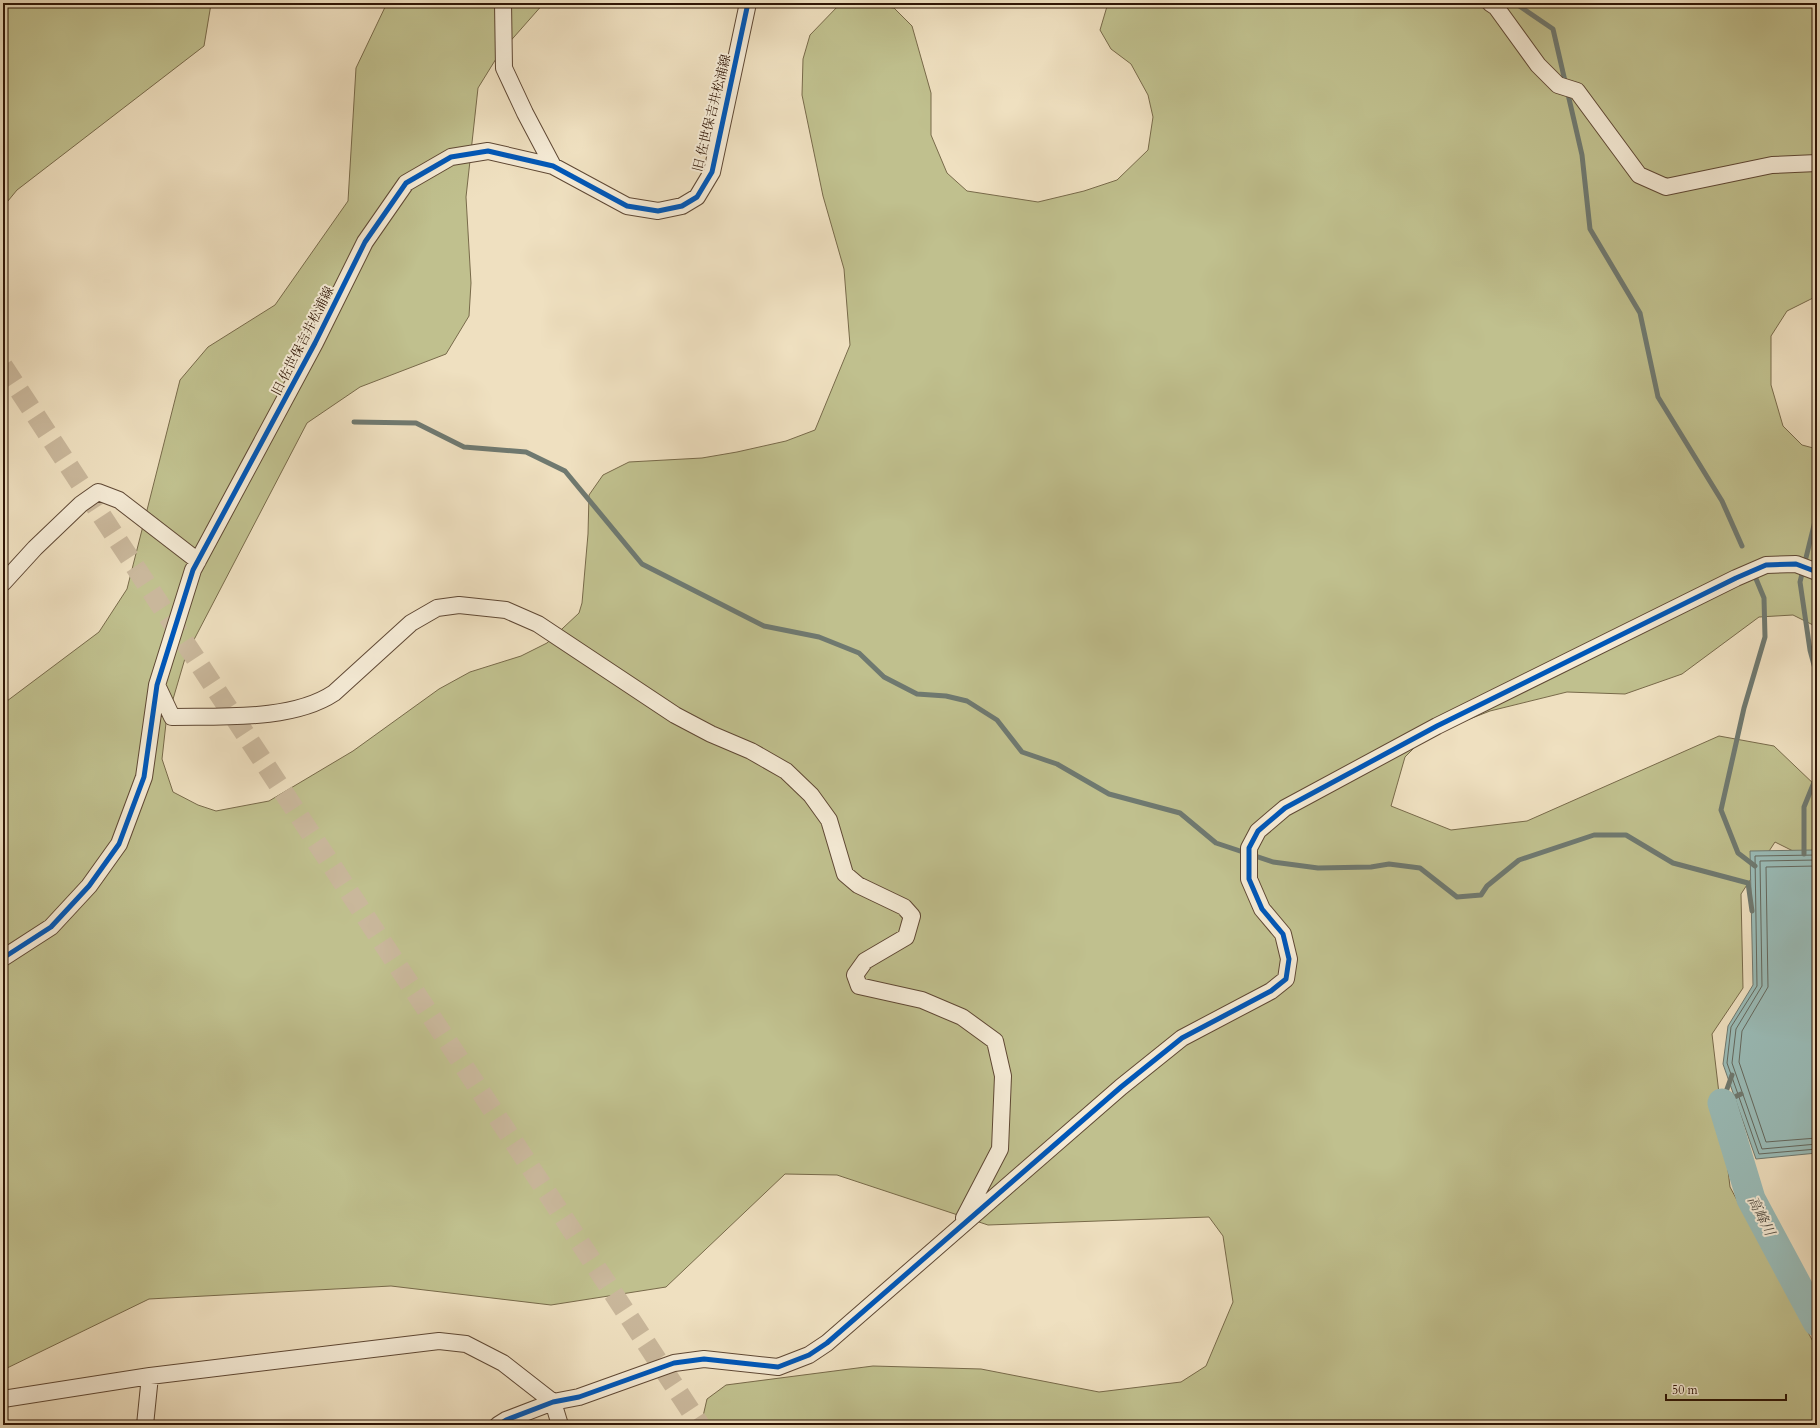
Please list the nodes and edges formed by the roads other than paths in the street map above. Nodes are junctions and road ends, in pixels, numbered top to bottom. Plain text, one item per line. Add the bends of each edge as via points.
1 (503, 3) edge
2 (748, 3) edge
3 (1490, 3) edge
4 (1817, 163) edge
5 (553, 166) junction
6 (198, 561) junction
7 (1817, 572) edge
8 (3, 583) edge
9 (157, 685) junction
10 (3, 958) edge
11 (961, 1225) junction
12 (150, 1376) junction
13 (3, 1399) edge
14 (553, 1402) junction
15 (145, 1425) edge
16 (498, 1425) edge
17 (560, 1425) edge

1 - 5 street via 504,68
2 - 5 street, 旧 佐世保吉井松浦線 via 712,172 697,197 682,206 658,211 627,206
3 - 4 street via 1496,6 1538,65 1558,85 1577,91 1640,175 1666,187 1772,165
5 - 6 street, 旧 佐世保吉井松浦線 via 488,151 451,157 406,183 365,242 315,343
6 - 8 street via 119,500 98,492 81,504 35,548
6 - 9 street, 旧 佐世保吉井松浦線
7 - 11 street via 1796,564 1766,565 1736,578 1437,726 1285,808 1258,831 1249,848 1249,879 1262,909 1283,934 1289,959 1286,978 1271,991 1182,1038
9 - 10 street, 旧 佐世保吉井松浦線 via 144,777 119,844 88,886 51,928
9 - 11 street via 172,717 261,716 320,702 334,693 411,623 437,608 459,605 506,610 538,624 675,715 752,751 786,771 811,795 829,820 845,874 858,885 904,907 912,916 906,937 865,961 855,975 859,986 922,1000 962,1017 995,1041 1003,1076 1000,1149
11 - 14 street via 809,1355 778,1367 704,1359 674,1363 579,1396
12 - 13 street
12 - 14 street via 439,1341 466,1344 504,1363
12 - 15 street
14 - 16 street
14 - 17 street

